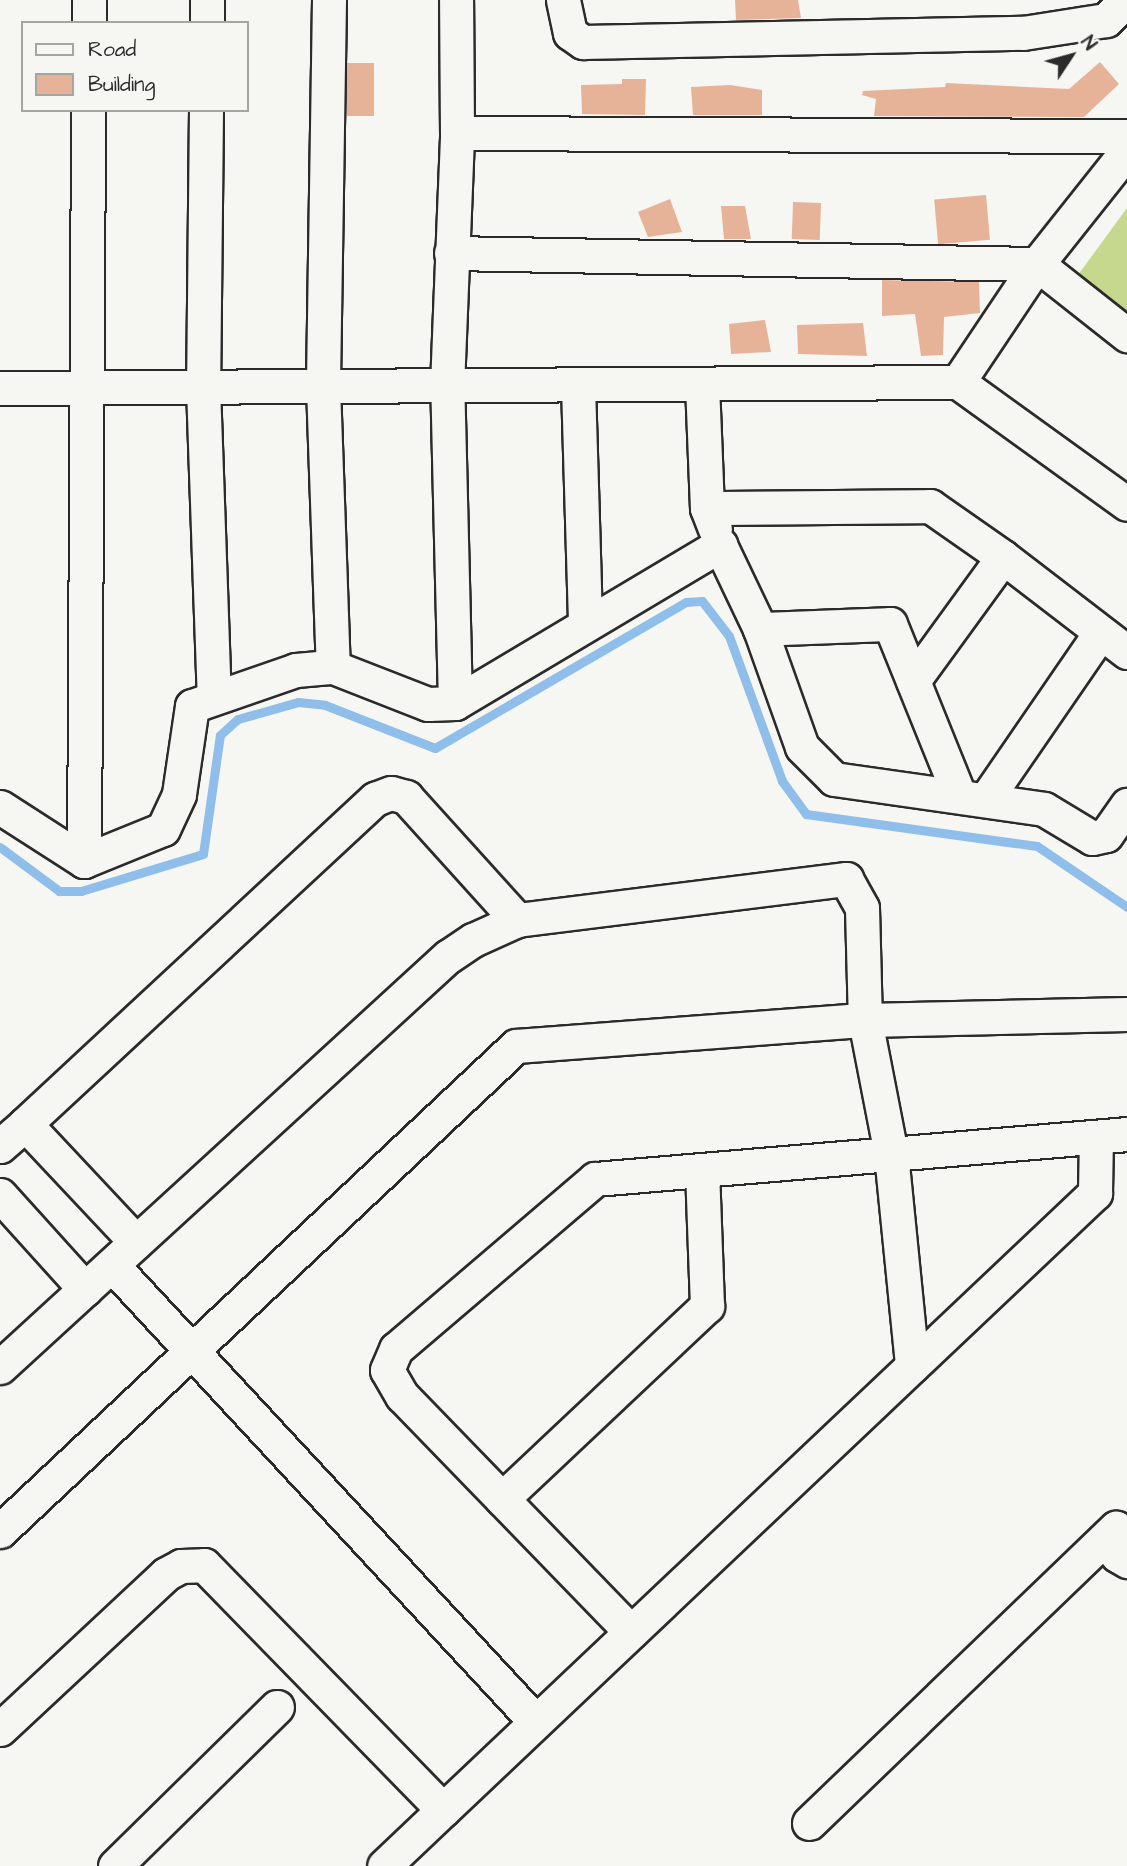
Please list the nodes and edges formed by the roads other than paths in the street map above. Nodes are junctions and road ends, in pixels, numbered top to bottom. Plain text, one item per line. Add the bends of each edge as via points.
1 (89, 0) edge
2 (207, 0) edge
3 (329, 0) edge
4 (456, 0) edge
5 (563, 0) edge
6 (1125, 0) edge
7 (89, 21) edge
8 (207, 21) edge
9 (88, 112) edge
10 (206, 112) edge
11 (457, 133) junction
12 (1127, 136) edge
13 (1127, 151) edge
14 (451, 253) junction
15 (1037, 264) junction
16 (1127, 335) edge
17 (958, 382) junction
18 (702, 384) junction
19 (578, 385) junction
20 (323, 386) junction
21 (447, 386) junction
22 (203, 387) junction
23 (0, 388) edge
24 (84, 388) junction
25 (1127, 504) edge
26 (707, 508) junction
27 (720, 545) junction
28 (1003, 557) junction
29 (585, 623) junction
30 (760, 629) junction
31 (1114, 642) edge
32 (333, 667) junction
33 (913, 681) junction
34 (214, 697) junction
35 (455, 703) junction
36 (972, 797) junction
37 (1127, 805) edge
38 (0, 807) edge
39 (84, 861) junction
40 (517, 920) junction
41 (1127, 1014) edge
42 (864, 1020) junction
43 (25, 1124) junction
44 (1112, 1136) edge
45 (0, 1146) edge
46 (891, 1154) junction
47 (702, 1170) junction
48 (0, 1195) edge
49 (136, 1242) junction
50 (112, 1265) junction
51 (85, 1289) junction
52 (192, 1351) junction
53 (912, 1366) junction
54 (0, 1367) edge
55 (502, 1499) junction
56 (1121, 1522) edge
57 (0, 1531) edge
58 (1127, 1561) edge
59 (631, 1632) junction
60 (277, 1707) dead end
61 (536, 1721) junction
62 (0, 1729) edge
63 (443, 1810) junction
64 (809, 1823) dead end
65 (115, 1866) edge
66 (384, 1866) edge

1 - 7 street
2 - 8 street
3 - 20 street
4 - 11 street
5 - 6 street via 570,33 583,42 1023,33 1106,20
9 - 24 street
10 - 22 street
11 - 12 street
11 - 14 street
13 - 15 street
14 - 15 street
14 - 21 street
15 - 16 street
15 - 17 street
17 - 18 street
17 - 25 street
18 - 19 street
18 - 26 street
19 - 21 street
19 - 29 street
20 - 21 street
20 - 22 street
20 - 32 street
21 - 35 street
22 - 24 street
22 - 34 street
23 - 24 street
24 - 39 street
26 - 27 street
26 - 28 street via 930,506
27 - 29 street
27 - 30 street
28 - 31 street
28 - 33 street
29 - 35 street
30 - 33 street via 890,624
30 - 36 street via 802,747 834,779
31 - 36 street
32 - 34 street via 296,670
32 - 35 street via 428,704
33 - 36 street
34 - 39 street via 192,706 179,794 163,829
36 - 37 street via 1044,809 1092,838 1106,835
38 - 39 street
40 - 42 street via 846,879 862,908
40 - 43 street via 405,797 391,793 374,799
40 - 49 street via 449,956
41 - 42 street
42 - 46 street
42 - 52 street via 516,1046
43 - 45 street
43 - 49 street
44 - 46 street
44 - 53 street via 1095,1193
46 - 47 street
46 - 53 street
47 - 55 street via 707,1306
47 - 55 street via 595,1179 396,1349 387,1370 402,1396
48 - 51 street
49 - 50 street
50 - 51 street
50 - 52 street
51 - 54 street
52 - 57 street
52 - 61 street
53 - 59 street
55 - 59 street
56 - 58 street via 1117,1555
56 - 64 street
59 - 61 street
60 - 65 street
61 - 63 street
62 - 63 street via 166,1574 181,1566 204,1565
63 - 66 street

